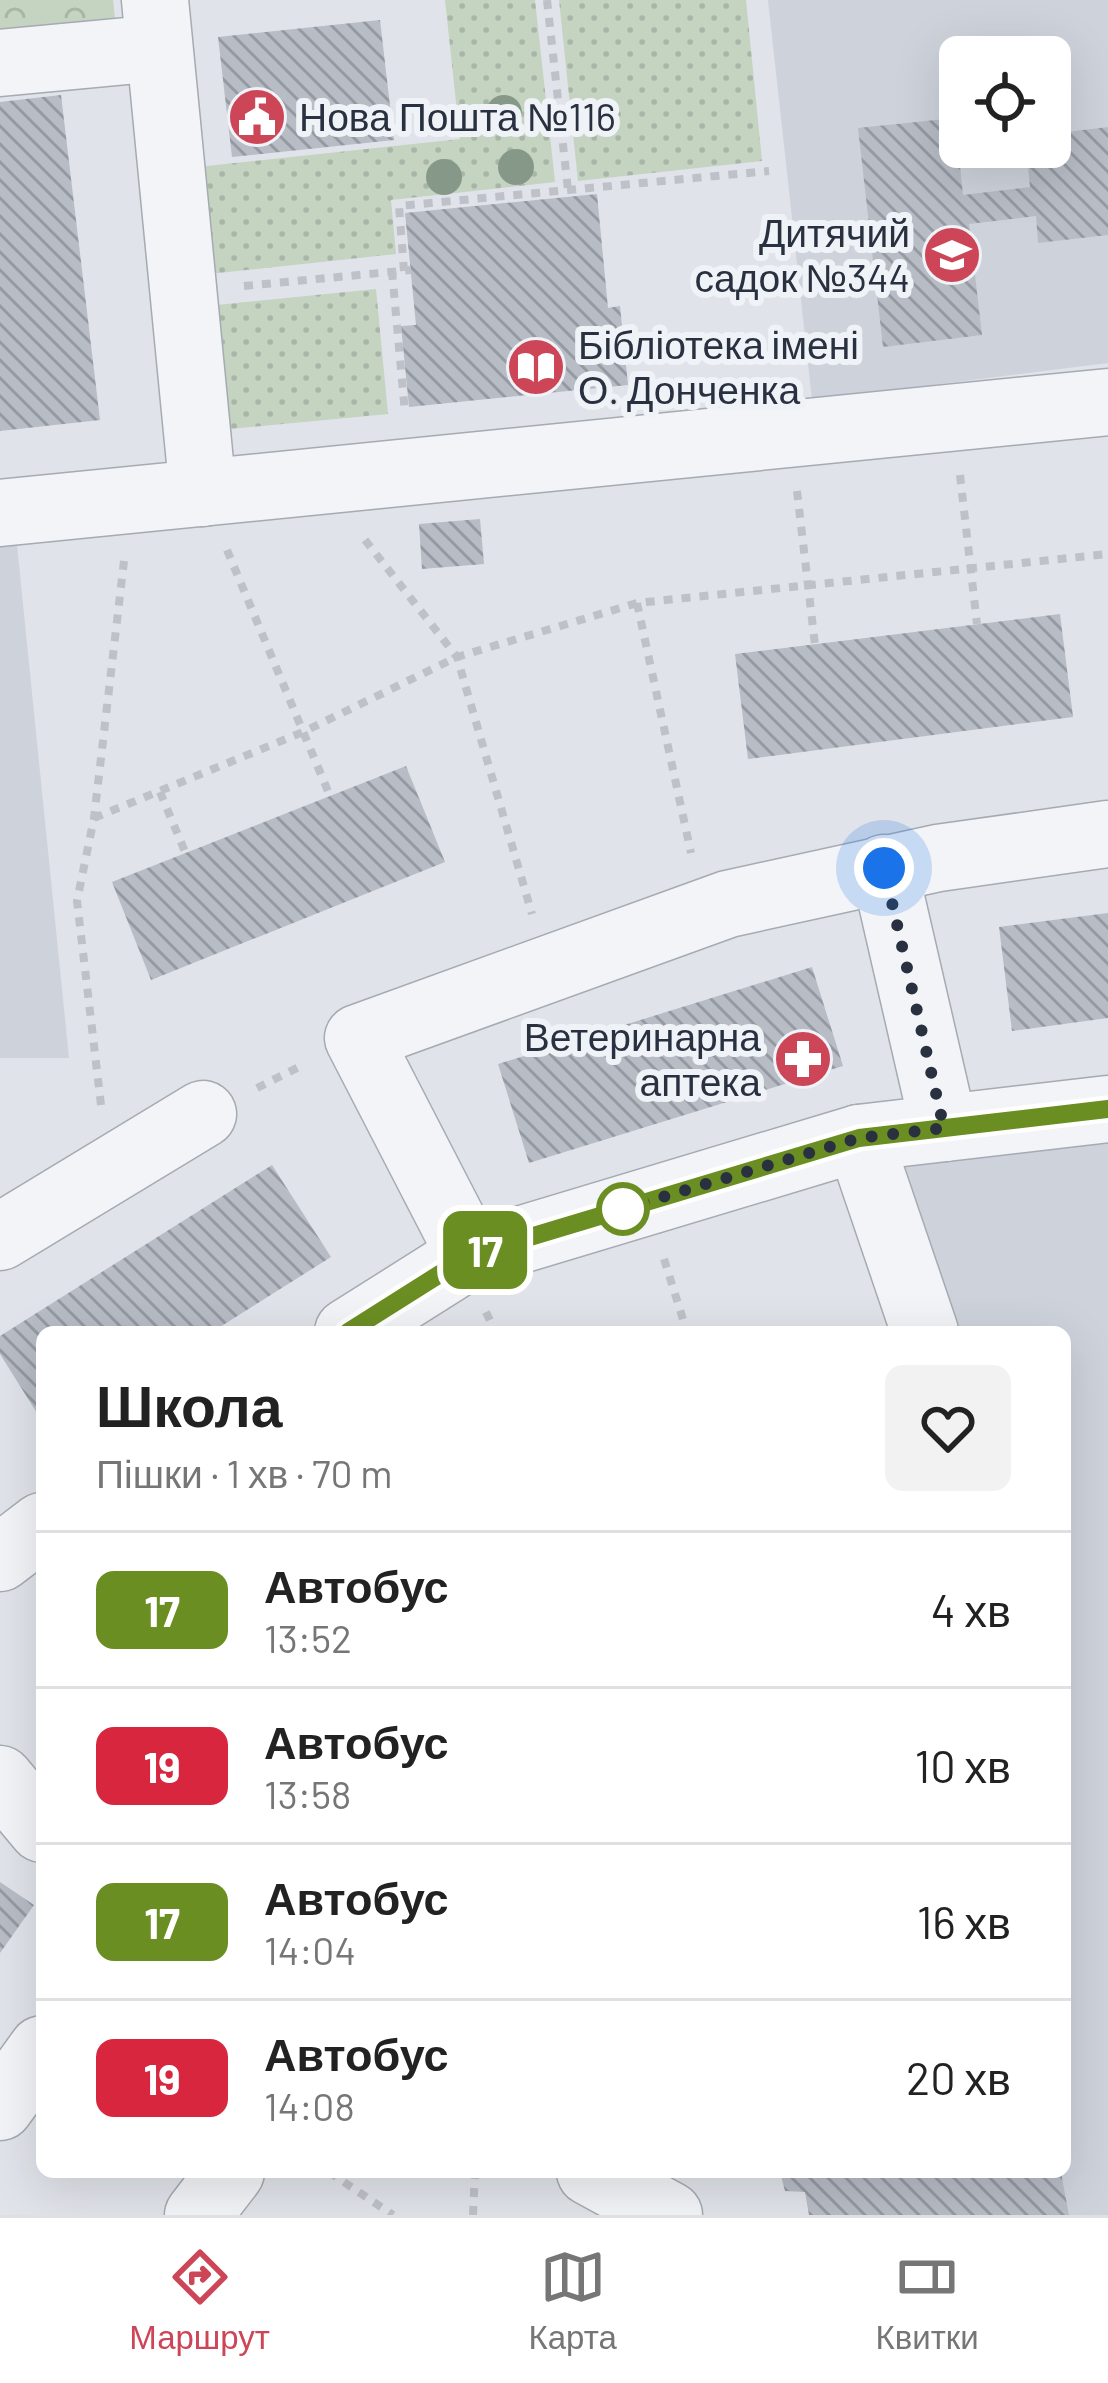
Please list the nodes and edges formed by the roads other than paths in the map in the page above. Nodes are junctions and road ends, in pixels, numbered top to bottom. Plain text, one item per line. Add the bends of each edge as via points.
1 (157, 24) edge
2 (0, 63) edge
3 (1108, 402) edge
4 (203, 493) junction
5 (0, 513) edge
6 (1108, 834) edge
7 (884, 868) junction
8 (1108, 1108) edge
9 (203, 1114) road end
10 (944, 1128) junction
11 (859, 1138) junction
12 (0, 1237) edge
13 (470, 1255) junction
14 (358, 1326) edge
15 (923, 1326) edge
16 (0, 1779) edge
17 (36, 1822) edge
18 (36, 2057) edge
19 (0, 2108) edge
20 (227, 2178) edge
21 (601, 2178) edge
22 (199, 2215) edge
23 (668, 2215) edge

1 - 2 street
1 - 4 street
3 - 4 street
4 - 5 street
6 - 7 street
7 - 10 street
7 - 13 street via 704,914 358,1038
8 - 10 street
9 - 12 street
10 - 11 street
11 - 13 street
11 - 15 street
13 - 14 street
16 - 17 street
18 - 19 street
20 - 22 street
21 - 23 street

